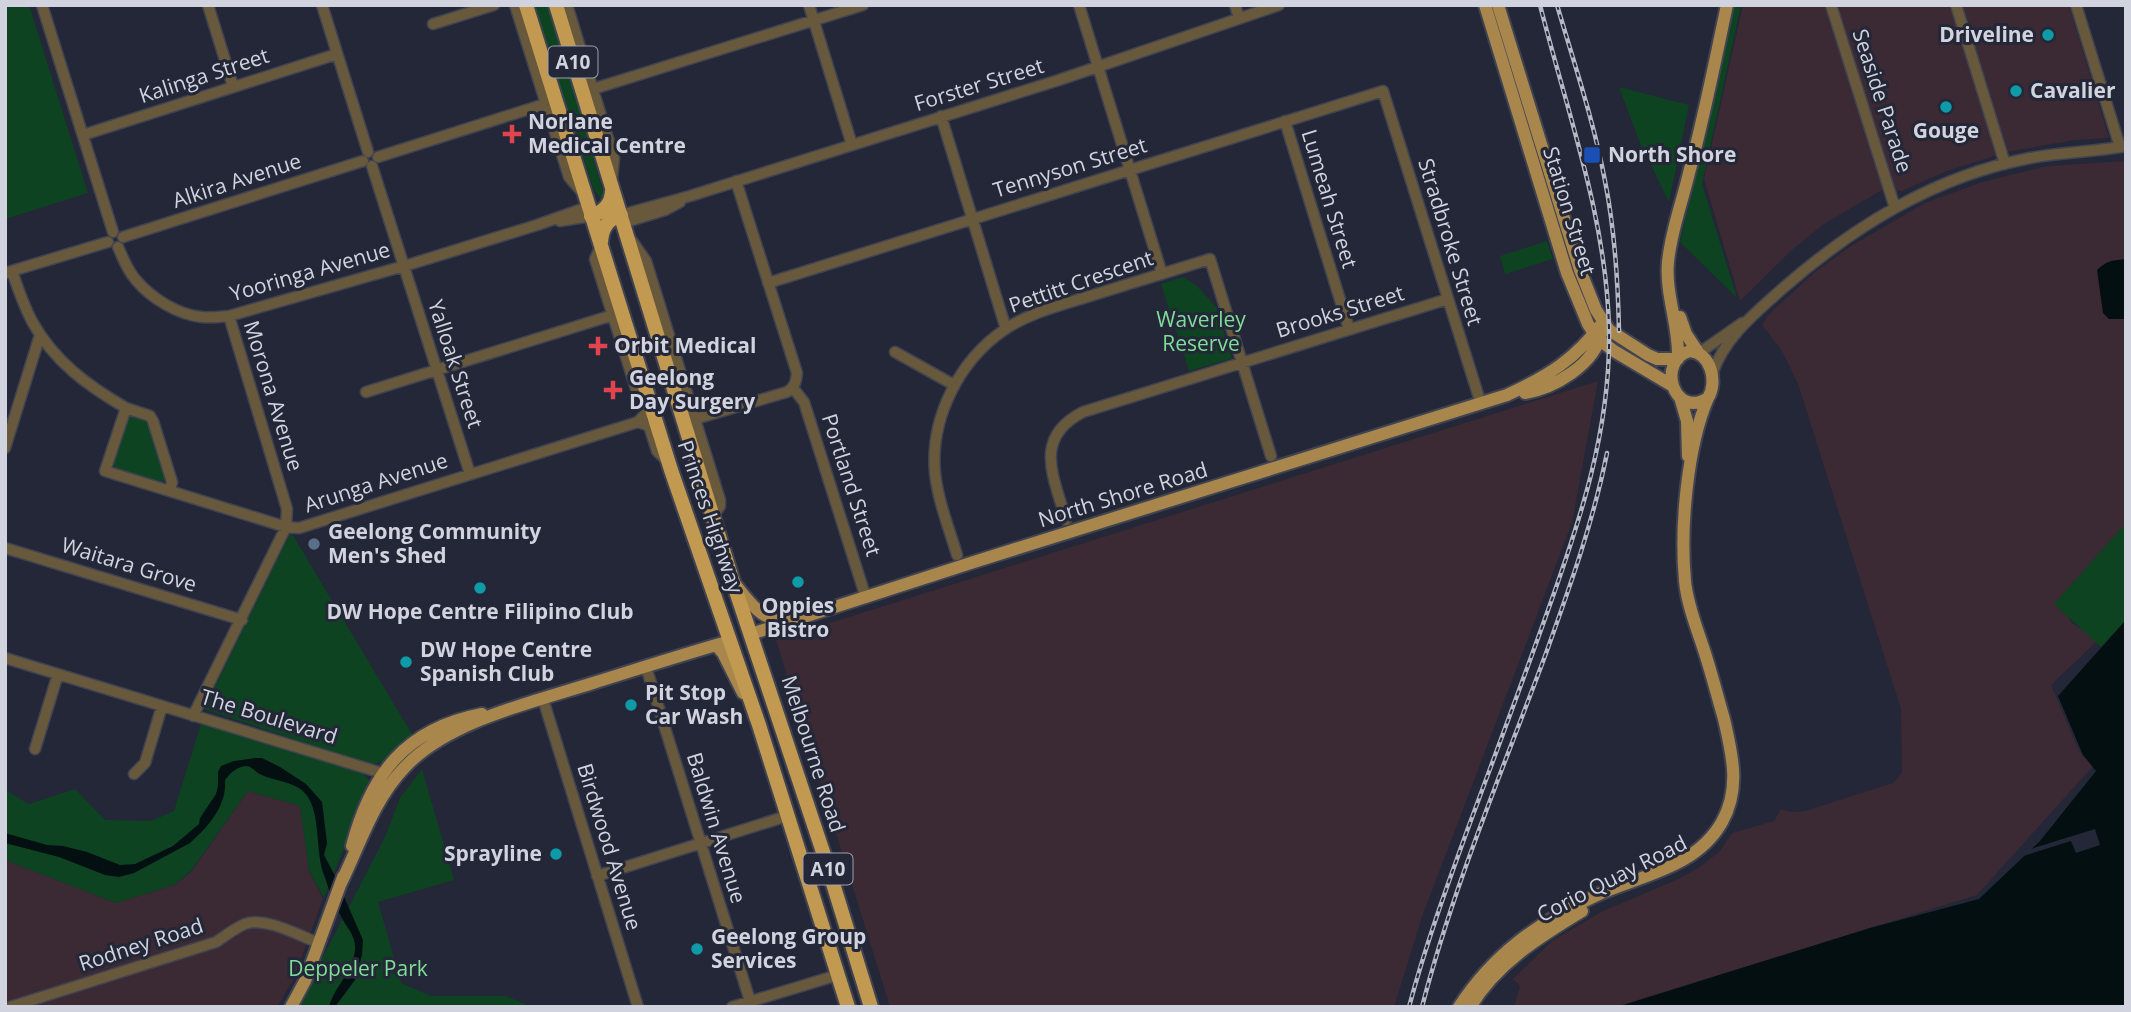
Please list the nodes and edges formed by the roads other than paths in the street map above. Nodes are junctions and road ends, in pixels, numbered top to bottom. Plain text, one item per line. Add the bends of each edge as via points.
1 (43, 5) edge
2 (208, 5) edge
3 (322, 5) edge
4 (494, 5) edge
5 (515, 5) edge
6 (526, 5) edge
7 (556, 5) edge
8 (566, 5) edge
9 (808, 5) edge
10 (863, 5) edge
11 (1079, 5) edge
12 (1235, 5) edge
13 (1279, 5) edge
14 (1485, 5) edge
15 (1498, 5) edge
16 (1727, 5) edge
17 (1831, 5) edge
18 (1956, 5) edge
19 (2076, 5) edge
20 (1239, 18) junction
21 (813, 21) junction
22 (433, 24) dead end
23 (337, 54) junction
24 (1098, 68) junction
25 (233, 86) junction
26 (593, 89) junction
27 (1383, 91) joint
28 (545, 104) junction
29 (941, 116) junction
30 (1285, 121) junction
31 (82, 135) junction
32 (852, 145) junction
33 (2123, 147) edge
34 (370, 159) junction
35 (2005, 163) junction
36 (1130, 170) junction
37 (1689, 175) junction
38 (736, 181) junction
39 (612, 187) junction
40 (1895, 208) junction
41 (606, 215) junction
42 (972, 219) junction
43 (116, 239) junction
44 (601, 246) junction
45 (403, 266) junction
46 (9, 272) edge
47 (1162, 274) junction
48 (768, 283) junction
49 (1448, 299) junction
50 (613, 315) junction
51 (229, 316) junction
52 (1750, 318) junction
53 (1603, 322) junction
54 (1006, 329) junction
55 (1349, 329) junction
56 (40, 335) junction
57 (1597, 337) junction
58 (895, 352) dead end
59 (1698, 352) junction
60 (1678, 358) junction
61 (1242, 363) junction
62 (437, 370) junction
63 (1712, 375) junction
64 (954, 384) junction
65 (793, 388) junction
66 (1677, 391) junction
67 (366, 393) dead end
68 (1708, 398) junction
69 (650, 404) junction
70 (1480, 404) junction
71 (126, 408) junction
72 (11, 413) edge
73 (695, 419) junction
74 (638, 422) junction
75 (5, 448) edge
76 (1271, 456) dead end
77 (668, 463) junction
78 (470, 474) junction
79 (1689, 481) junction
80 (170, 490) junction
81 (713, 516) junction
82 (1066, 520) dead end
83 (286, 527) junction
84 (5, 548) edge
85 (957, 555) dead end
86 (734, 584) junction
87 (866, 598) junction
88 (242, 620) junction
89 (786, 623) junction
90 (751, 634) junction
91 (723, 643) junction
92 (5, 658) edge
93 (646, 667) junction
94 (58, 674) junction
95 (543, 699) junction
96 (162, 706) junction
97 (193, 716) junction
98 (34, 749) dead end
99 (134, 774) dead end
100 (388, 776) junction
101 (788, 816) junction
102 (701, 843) junction
103 (597, 876) junction
104 (319, 943) junction
105 (838, 975) junction
106 (1480, 984) junction
107 (750, 1001) junction
108 (10, 1007) edge
109 (291, 1007) edge
110 (638, 1007) edge
111 (732, 1007) edge
112 (848, 1007) edge
113 (871, 1007) edge
114 (1458, 1007) edge
115 (1469, 1007) edge

1 - 31 street, Yooringa Avenue
2 - 25 street
3 - 23 street, Yalloak Street
4 - 22 street
5 - 28 street
6 - 41 highway, Princes Highway / A10
7 - 39 highway, A10
8 - 26 street
9 - 21 street
10 - 21 street
11 - 24 street
12 - 20 street
13 - 20 street, Forster Street
14 - 57 main road, Station Street via 1567,273
15 - 53 main road, Station Street via 1580,270
16 - 37 main road
17 - 40 street, Seaside Parade
18 - 35 street
19 - 33 street
20 - 24 street, Forster Street
21 - 26 street
21 - 32 street
23 - 25 street, Kalinga Street
23 - 34 street, Yalloak Street
24 - 29 street, Forster Street
24 - 36 street
25 - 31 street, Kalinga Street
26 - 39 street via 614,159
27 - 30 street, Tennyson Street
27 - 49 street, Stradbroke Street
28 - 34 street, Alkira Avenue
28 - 41 street via 569,177
29 - 32 street, Forster Street
29 - 42 street
30 - 36 street, Tennyson Street
30 - 55 street, Lumeah Street
31 - 43 street, Yooringa Avenue
32 - 38 street, Forster Street
33 - 35 street
34 - 43 street, Alkira Avenue
34 - 45 street, Yalloak Street
35 - 40 street via 1951,181
36 - 42 street, Tennyson Street
36 - 47 street
37 - 59 main road via 1674,286 1682,323
37 - 60 main road via 1668,264
38 - 41 street, Forster Street
38 - 48 street
39 - 41 highway
40 - 52 street via 1807,267
41 - 44 highway, Princes Highway / A10
41 - 45 street, Yooringa Avenue via 537,225
41 - 73 street via 646,261
41 - 81 highway, Princes Highway / A10
42 - 48 street, Tennyson Street
42 - 54 street
43 - 46 street, Alkira Avenue
43 - 51 street, Yooringa Avenue via 136,281 166,304 201,317
44 - 50 street via 595,258
44 - 69 highway, Princes Highway / A10
45 - 51 street, Yooringa Avenue
45 - 62 street, Yalloak Street
46 - 56 street
47 - 54 street, Pettitt Crescent via 1041,311
47 - 61 street, Pettitt Crescent via 1210,259
48 - 65 street via 797,373
49 - 55 street, Brooks Street
49 - 70 street, Stradbroke Street
50 - 62 street
50 - 69 street via 637,392
51 - 83 street, Morona Avenue via 287,509
52 - 59 street
52 - 63 street via 1722,351
53 - 57 main road, North Shore Road
53 - 60 main road, Station Street via 1648,355
54 - 64 street, Pettitt Crescent
55 - 61 street, Brooks Street
56 - 71 street via 74,373
56 - 72 street
57 - 66 main road
57 - 70 main road, North Shore Road via 1593,352 1564,377 1532,392
58 - 64 street
59 - 60 main road via 1688,351
59 - 63 main road
60 - 66 main road via 1672,375
61 - 76 street
61 - 82 street, Brooks Street via 1083,412 1062,427 1053,441 1049,464
62 - 67 street
62 - 78 street, Yalloak Street
63 - 68 main road
64 - 85 street, Pettitt Crescent via 940,421 934,460 937,489
65 - 73 street
65 - 87 street, Portland Street via 804,402
66 - 68 main road via 1685,401
66 - 79 main road, Corio Quay Road via 1687,421
68 - 79 main road, Corio Quay Road
69 - 74 street, Arunga Avenue
69 - 77 highway, Princes Highway / A10
70 - 87 main road, North Shore Road
71 - 80 street via 153,421 172,482
71 - 80 street via 104,472
72 - 75 street
73 - 81 street via 720,503
74 - 77 street via 649,426 657,451
74 - 78 street, Arunga Avenue
77 - 91 highway, Princes Highway / A10
78 - 83 street, Arunga Avenue via 299,528
79 - 106 main road, Corio Quay Road via 1685,583 1734,738 1740,781 1733,813 1703,855 1599,902 1545,934
80 - 83 street
81 - 86 highway, Princes Highway / A10
83 - 88 street, Arunga Avenue
84 - 88 street, Waitara Grove
86 - 89 main road via 760,613
86 - 90 highway, Princes Highway / A10
87 - 89 main road, North Shore Road
88 - 97 street, Arunga Avenue
89 - 90 main road, North Shore Road
90 - 91 highway
90 - 113 highway, Melbourne Road / A10
91 - 93 main road
91 - 101 highway, Melbourne Road / A10 via 755,714
92 - 94 street, The Boulevard
93 - 95 main road
93 - 102 street, Baldwin Avenue
94 - 96 street, The Boulevard
94 - 98 street
95 - 100 main road via 508,709 435,742
95 - 103 street, Birdwood Avenue
96 - 97 street, The Boulevard
96 - 99 street via 145,763
97 - 100 street, The Boulevard
100 - 104 main road
101 - 102 street
101 - 105 highway, Melbourne Road / A10
102 - 103 street
102 - 107 street, Baldwin Avenue
103 - 110 street, Birdwood Avenue
104 - 108 street, Rodney Road via 271,925 245,924 216,942
104 - 109 main road
105 - 107 street
105 - 112 highway, Melbourne Road / A10
106 - 114 main road, Corio Quay Road
106 - 115 main road, Corio Quay Road
107 - 111 street

